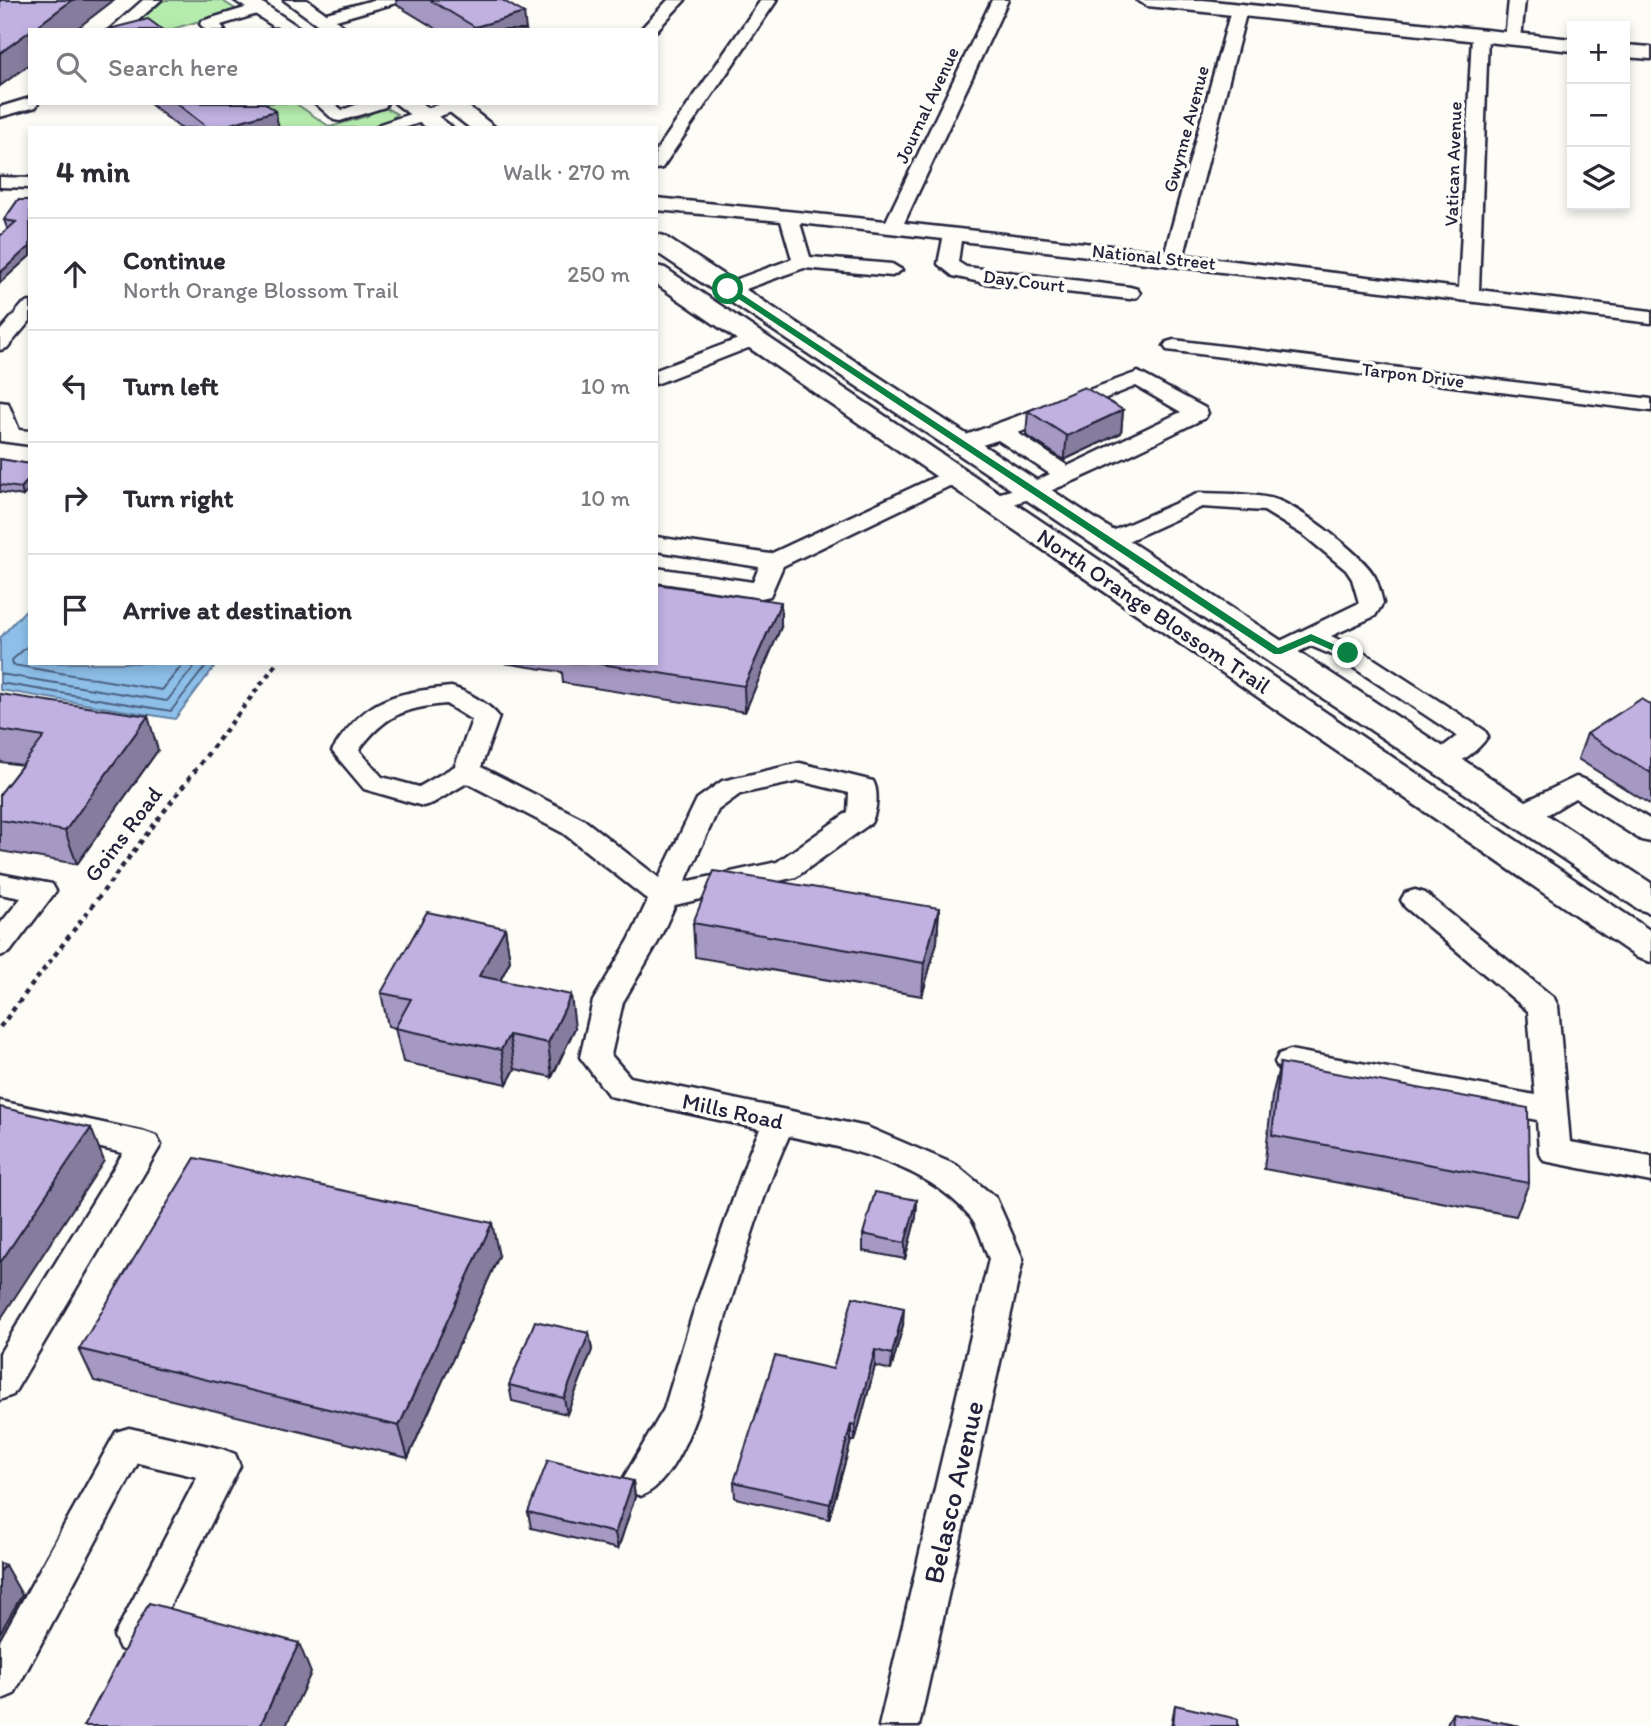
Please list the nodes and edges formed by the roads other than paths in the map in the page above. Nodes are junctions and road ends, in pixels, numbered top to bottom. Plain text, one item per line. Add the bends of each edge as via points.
1 (153, 0) edge
2 (294, 0) edge
3 (390, 0) edge
4 (677, 0) edge
5 (769, 0) edge
6 (1000, 0) edge
7 (1147, 0) edge
8 (1517, 0) edge
9 (251, 4) edge
10 (1239, 10) junction
11 (331, 24) edge
12 (119, 28) edge
13 (214, 28) edge
14 (290, 28) edge
15 (650, 28) edge
16 (1480, 36) junction
17 (1513, 39) junction
18 (1567, 44) edge
19 (1630, 52) edge
20 (1651, 54) edge
21 (28, 104) edge
22 (326, 105) edge
23 (373, 105) edge
24 (409, 105) edge
25 (453, 105) edge
26 (455, 105) edge
27 (0, 112) edge
28 (433, 122) edge
29 (402, 126) edge
30 (482, 126) edge
31 (658, 161) edge
32 (0, 181) edge
33 (28, 183) edge
34 (658, 204) edge
35 (789, 216) junction
36 (892, 228) junction
37 (953, 235) junction
38 (658, 242) edge
39 (1173, 259) junction
40 (802, 262) junction
41 (891, 270) dead end
42 (658, 274) edge
43 (728, 289) junction
44 (1130, 293) dead end
45 (1469, 294) junction
46 (28, 310) edge
47 (1651, 317) edge
48 (754, 340) junction
49 (0, 344) edge
50 (1174, 346) dead end
51 (658, 377) edge
52 (1090, 397) junction
53 (1651, 405) edge
54 (0, 408) edge
55 (1001, 432) junction
56 (1149, 434) junction
57 (13, 436) edge
58 (963, 444) junction
59 (954, 475) junction
60 (1067, 475) junction
61 (1033, 491) junction
62 (994, 502) junction
63 (1109, 541) junction
64 (658, 544) edge
65 (773, 562) junction
66 (658, 575) edge
67 (1311, 637) junction
68 (1277, 652) junction
69 (1441, 761) junction
70 (466, 771) junction
71 (1522, 815) junction
72 (1651, 833) edge
73 (0, 884) edge
74 (1646, 890) edge
75 (664, 897) junction
76 (1415, 900) dead end
77 (0, 945) edge
78 (1651, 949) edge
79 (1290, 1062) edge
80 (1551, 1110) junction
81 (0, 1113) edge
82 (780, 1121) junction
83 (1651, 1169) edge
84 (1006, 1259) joint
85 (0, 1384) edge
86 (640, 1479) dead end
87 (120, 1664) edge
88 (0, 1680) edge
89 (899, 1726) edge

1 - 12 street
2 - 11 main road
3 - 11 street
4 - 15 street
5 - 31 street
6 - 36 street, Journal Avenue
7 - 10 main road
8 - 17 street
9 - 13 street via 208,24
9 - 14 main road
10 - 16 main road
10 - 39 street, Gwynne Avenue
16 - 17 main road
16 - 45 street, Vatican Avenue
17 - 18 main road
19 - 20 main road
21 - 27 street
22 - 23 street via 340,116
24 - 28 main road
25 - 28 street
26 - 30 main road
28 - 29 street
32 - 33 street
34 - 35 street, National Street
35 - 36 street, National Street
35 - 40 street
36 - 37 street, National Street
37 - 39 street, National Street
37 - 44 street, Day Court via 948,264 960,272
38 - 43 main road, North Orange Blossom Trail
39 - 45 street, National Street
40 - 41 street
40 - 43 street
42 - 48 main road, North Orange Blossom Trail
43 - 58 main road, North Orange Blossom Trail
45 - 47 street, National Street
46 - 49 street
48 - 51 street
48 - 59 main road, North Orange Blossom Trail
50 - 53 street, Tarpon Drive
52 - 55 street
52 - 56 street
52 - 56 street via 1138,378 1197,413
54 - 57 street
55 - 58 street
55 - 60 street
56 - 60 street
58 - 61 main road, North Orange Blossom Trail
59 - 62 main road, North Orange Blossom Trail
59 - 65 street
60 - 61 street
61 - 62 street
61 - 63 main road, North Orange Blossom Trail
62 - 78 main road, North Orange Blossom Trail
63 - 67 street via 1199,500 1270,505 1313,531 1354,565 1369,591 1371,603 1366,611
63 - 68 main road, North Orange Blossom Trail
64 - 65 street
65 - 66 street via 761,592
67 - 68 street
67 - 69 street via 1348,653 1475,736
68 - 69 main road, North Orange Blossom Trail
69 - 71 main road, North Orange Blossom Trail
70 - 70 street via 423,797 373,783 345,751 365,724 404,699 452,695 486,717
70 - 75 street via 573,826
71 - 72 street via 1576,786
71 - 74 main road, North Orange Blossom Trail
73 - 77 street via 42,891
75 - 75 street, Mills Road via 707,805 732,788 800,772 863,787 861,816 786,870
75 - 82 street, Mills Road via 608,1001 595,1057 620,1087
76 - 80 street via 1543,1006
79 - 80 street
80 - 83 street via 1555,1153
81 - 85 street via 145,1144
82 - 84 street, Mills Road via 867,1140 945,1174 985,1208
82 - 86 street via 715,1300 682,1409
84 - 89 street, Belasco Avenue
87 - 88 street via 222,1466 129,1444

